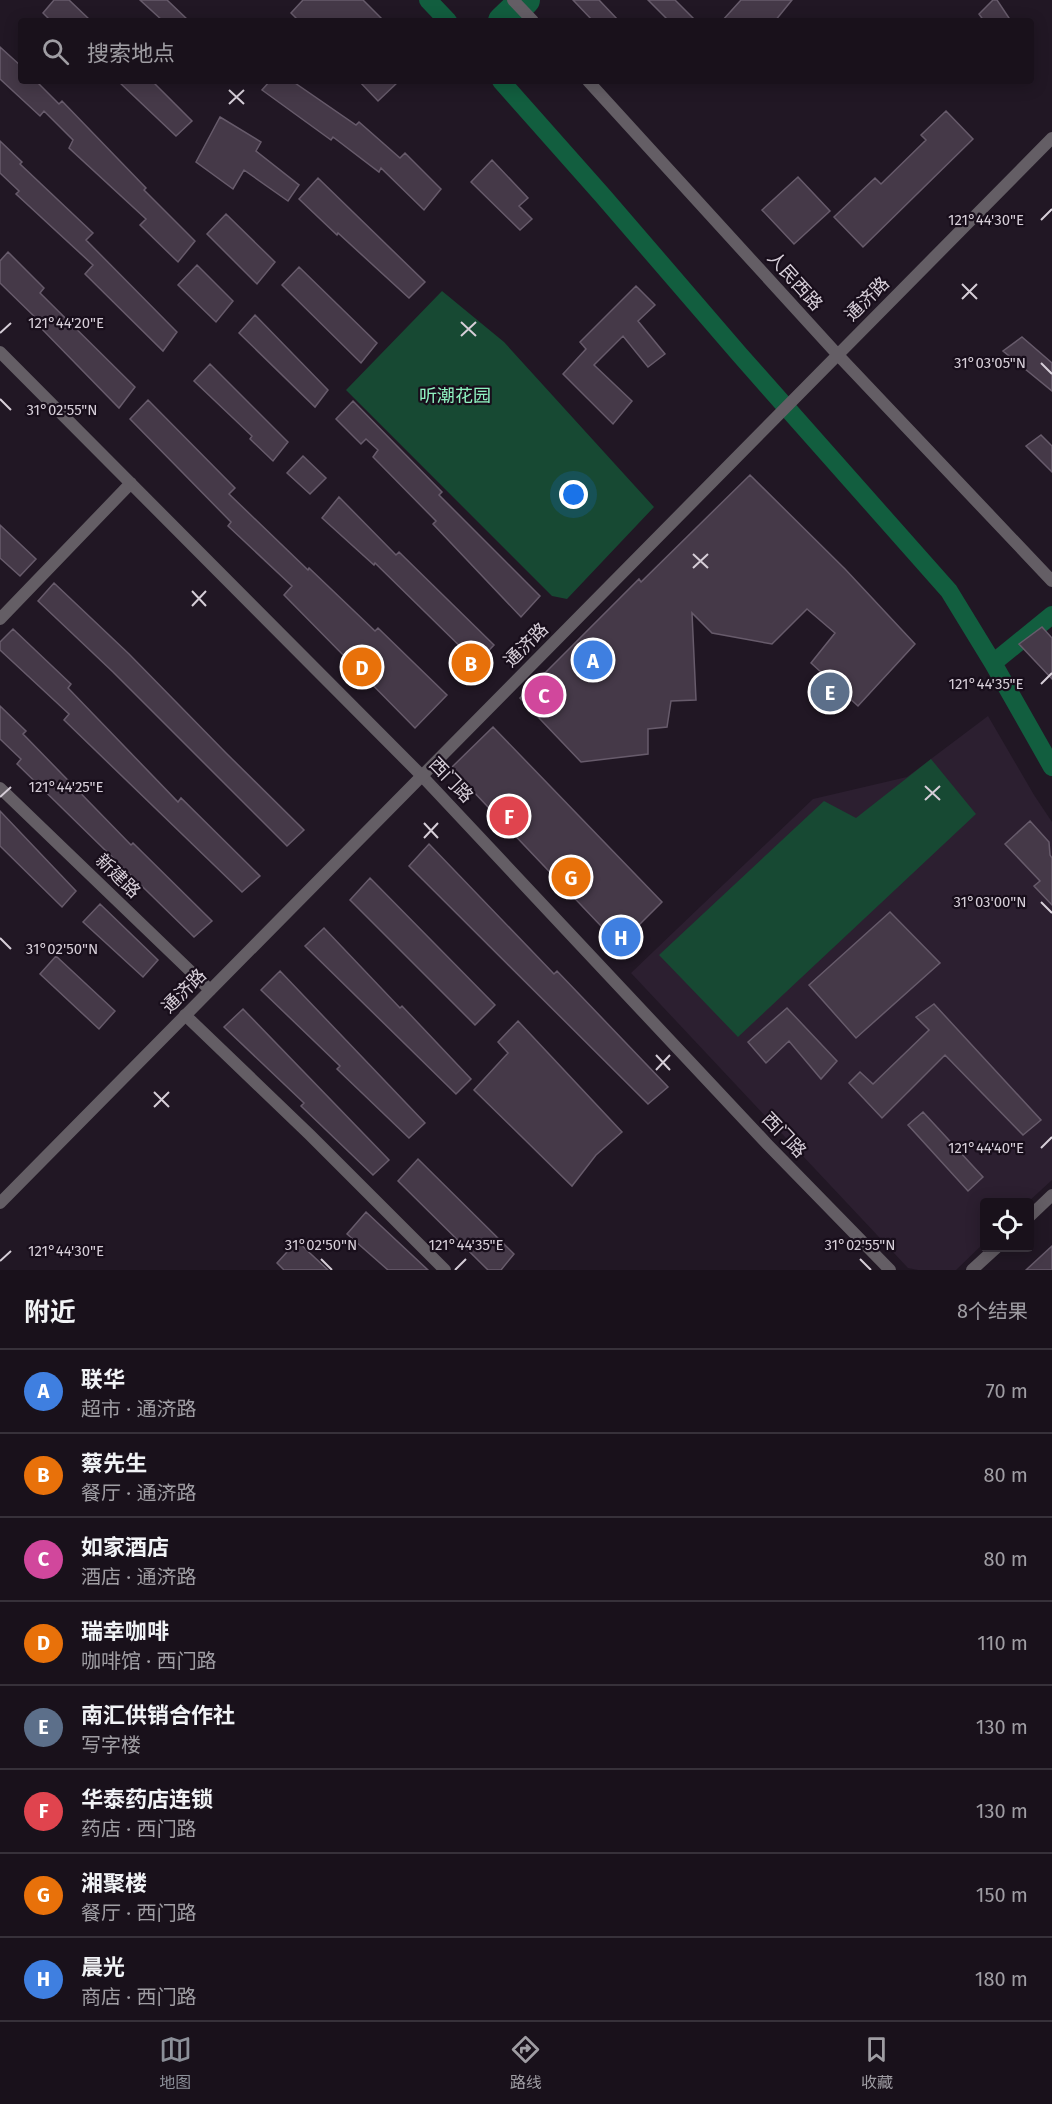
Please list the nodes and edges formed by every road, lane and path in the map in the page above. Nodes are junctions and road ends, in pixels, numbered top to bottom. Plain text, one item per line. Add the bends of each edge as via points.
1 (513, 0) edge
2 (530, 18) edge
3 (591, 84) edge
4 (1052, 138) edge
5 (0, 352) edge
6 (837, 354) junction
7 (131, 483) junction
8 (1052, 581) edge
9 (0, 619) edge
10 (422, 776) junction
11 (0, 788) edge
12 (210, 990) junction
13 (185, 1015) junction
14 (1052, 1195) edge
15 (0, 1203) edge
16 (1034, 1211) edge
17 (992, 1252) edge
18 (445, 1270) edge
19 (890, 1270) edge
20 (972, 1270) edge

1 - 2 street
3 - 6 street, 人民西路
4 - 6 street, 通济路
5 - 7 street, 西门路
6 - 8 street, 人民西路
6 - 10 street, 通济路
7 - 9 street
7 - 10 street, 西门路
10 - 12 street, 通济路
10 - 19 street, 西门路
11 - 12 street, 新建路
12 - 13 street, 通济路
13 - 15 street, 通济路
13 - 18 street
14 - 16 street
17 - 20 street

